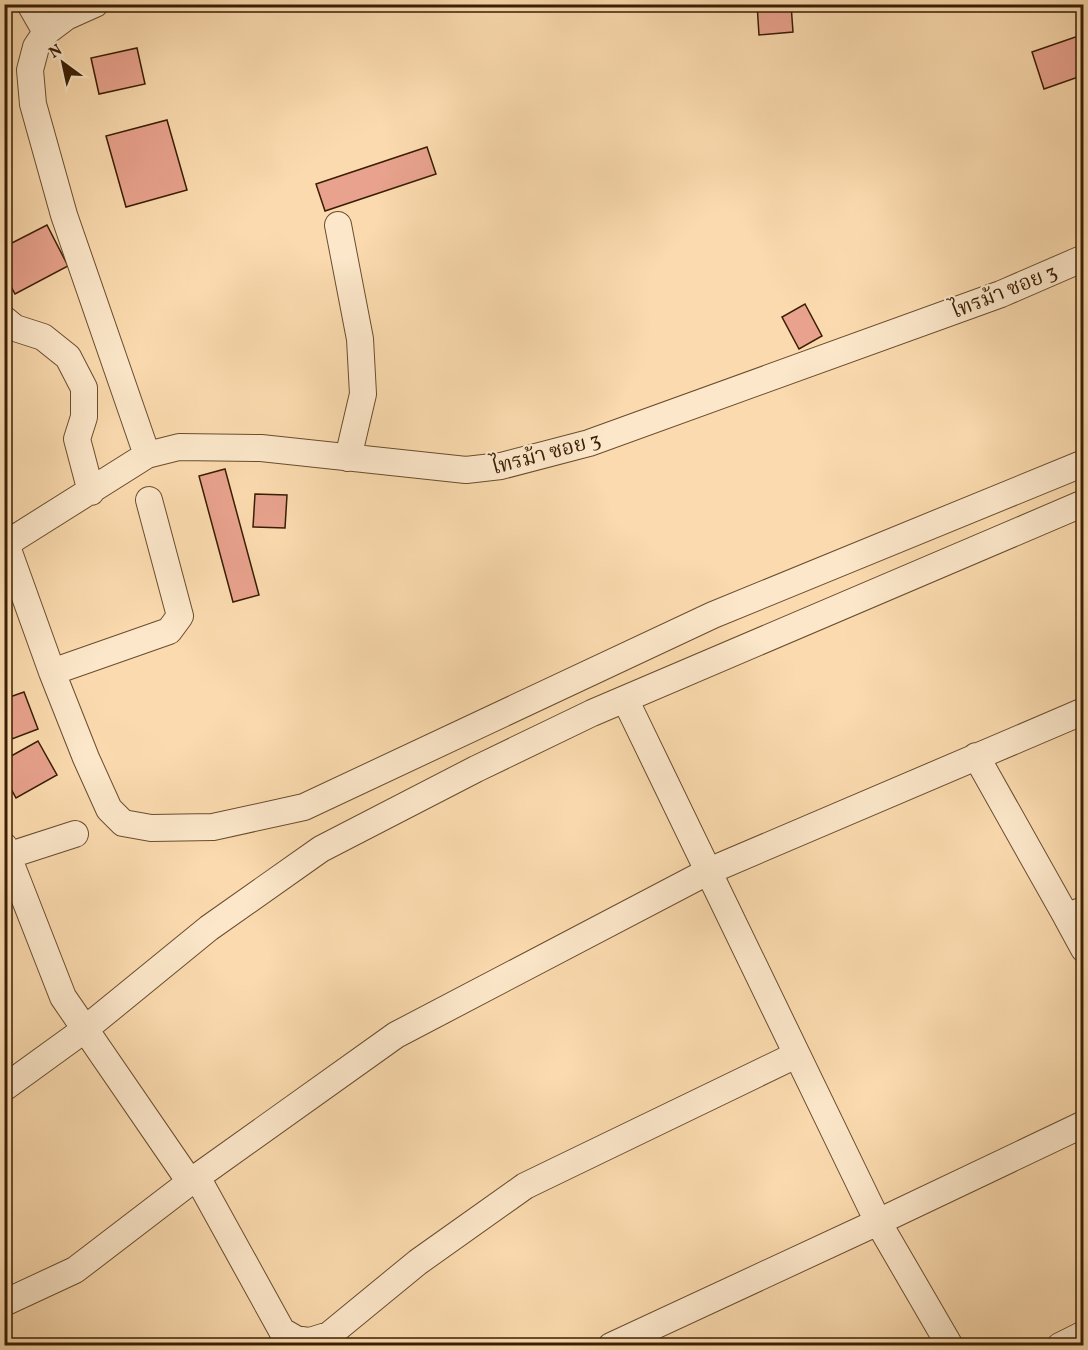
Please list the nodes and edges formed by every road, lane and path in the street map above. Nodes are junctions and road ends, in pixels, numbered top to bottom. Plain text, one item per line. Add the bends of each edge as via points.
1 (30, 4) edge
2 (95, 4) edge
3 (57, 18) edge
4 (338, 225) dead end
5 (1083, 258) edge
6 (4, 319) edge
7 (147, 455) junction
8 (348, 459) junction
9 (1083, 463) edge
10 (91, 492) junction
11 (149, 500) dead end
12 (1083, 503) edge
13 (5, 545) edge
14 (52, 672) junction
15 (625, 699) junction
16 (1083, 711) edge
17 (976, 756) junction
18 (75, 834) dead end
19 (6, 853) edge
20 (709, 871) junction
21 (1075, 913) edge
22 (1083, 949) edge
23 (84, 1030) junction
24 (796, 1055) junction
25 (4, 1088) edge
26 (1083, 1124) edge
27 (194, 1180) junction
28 (878, 1222) junction
29 (4, 1303) edge
30 (1083, 1334) edge
31 (611, 1346) edge
32 (950, 1346) edge
33 (1060, 1346) edge

1 - 3 street
2 - 3 street
3 - 7 street via 36,48 30,70 33,104 64,215
4 - 8 street via 360,339 363,394
5 - 8 street, ไทรม้า ซอย 3 via 1001,294 589,442 482,470
6 - 10 street via 15,328 43,337 68,357 84,388 84,417 76,439
7 - 8 street, ไทรม้า ซอย 3 via 179,447 261,448
7 - 10 street, ไทรม้า ซอย 3
9 - 14 street via 713,615 304,807 213,827 163,830 123,823 108,809
10 - 13 street, ไทรม้า ซอย 3
11 - 14 street via 180,616 169,632
12 - 15 street
13 - 14 street
15 - 20 street
15 - 23 street via 476,769 321,849 209,928
16 - 17 street
17 - 20 street
17 - 21 street
18 - 19 street
19 - 23 street via 63,997
20 - 24 street
20 - 27 street via 396,1035
21 - 22 street
23 - 25 street
23 - 27 street
24 - 27 street via 525,1186 418,1262 329,1335 310,1341 282,1331
24 - 28 street
26 - 28 street
27 - 29 street via 75,1270
28 - 31 street
28 - 32 street
30 - 33 street

